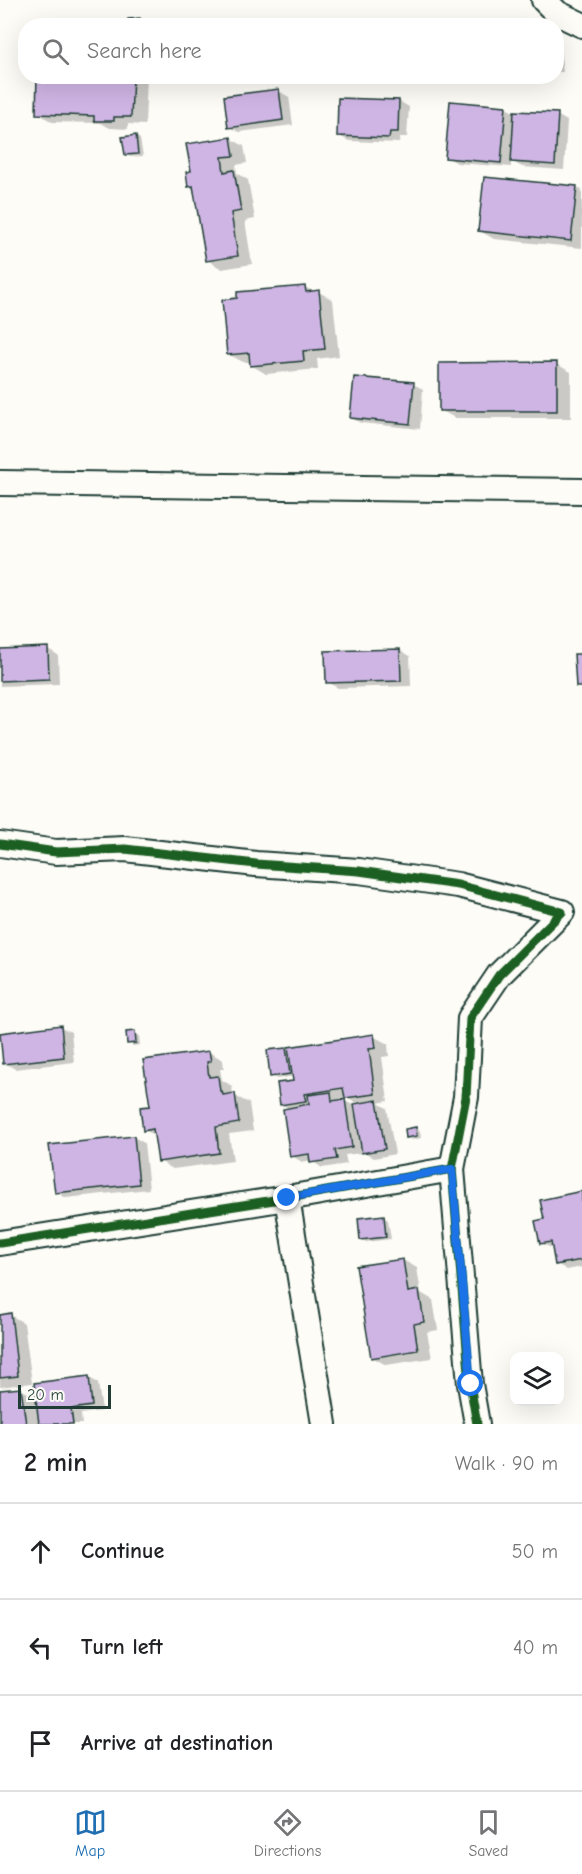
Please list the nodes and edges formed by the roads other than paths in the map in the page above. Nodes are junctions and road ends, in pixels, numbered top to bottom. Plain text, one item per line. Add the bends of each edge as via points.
1 (544, 0) edge
2 (582, 25) edge
3 (0, 483) edge
4 (582, 491) edge
5 (0, 844) edge
6 (572, 911) edge
7 (452, 1169) junction
8 (287, 1198) junction
9 (0, 1243) edge
10 (324, 1424) edge
11 (477, 1424) edge

1 - 2 street via 558,13
3 - 4 street
5 - 6 street via 56,852 125,849 359,871 458,885
6 - 7 street via 499,975 470,1018 466,1097
7 - 8 street
7 - 11 street
8 - 9 street
8 - 10 street

